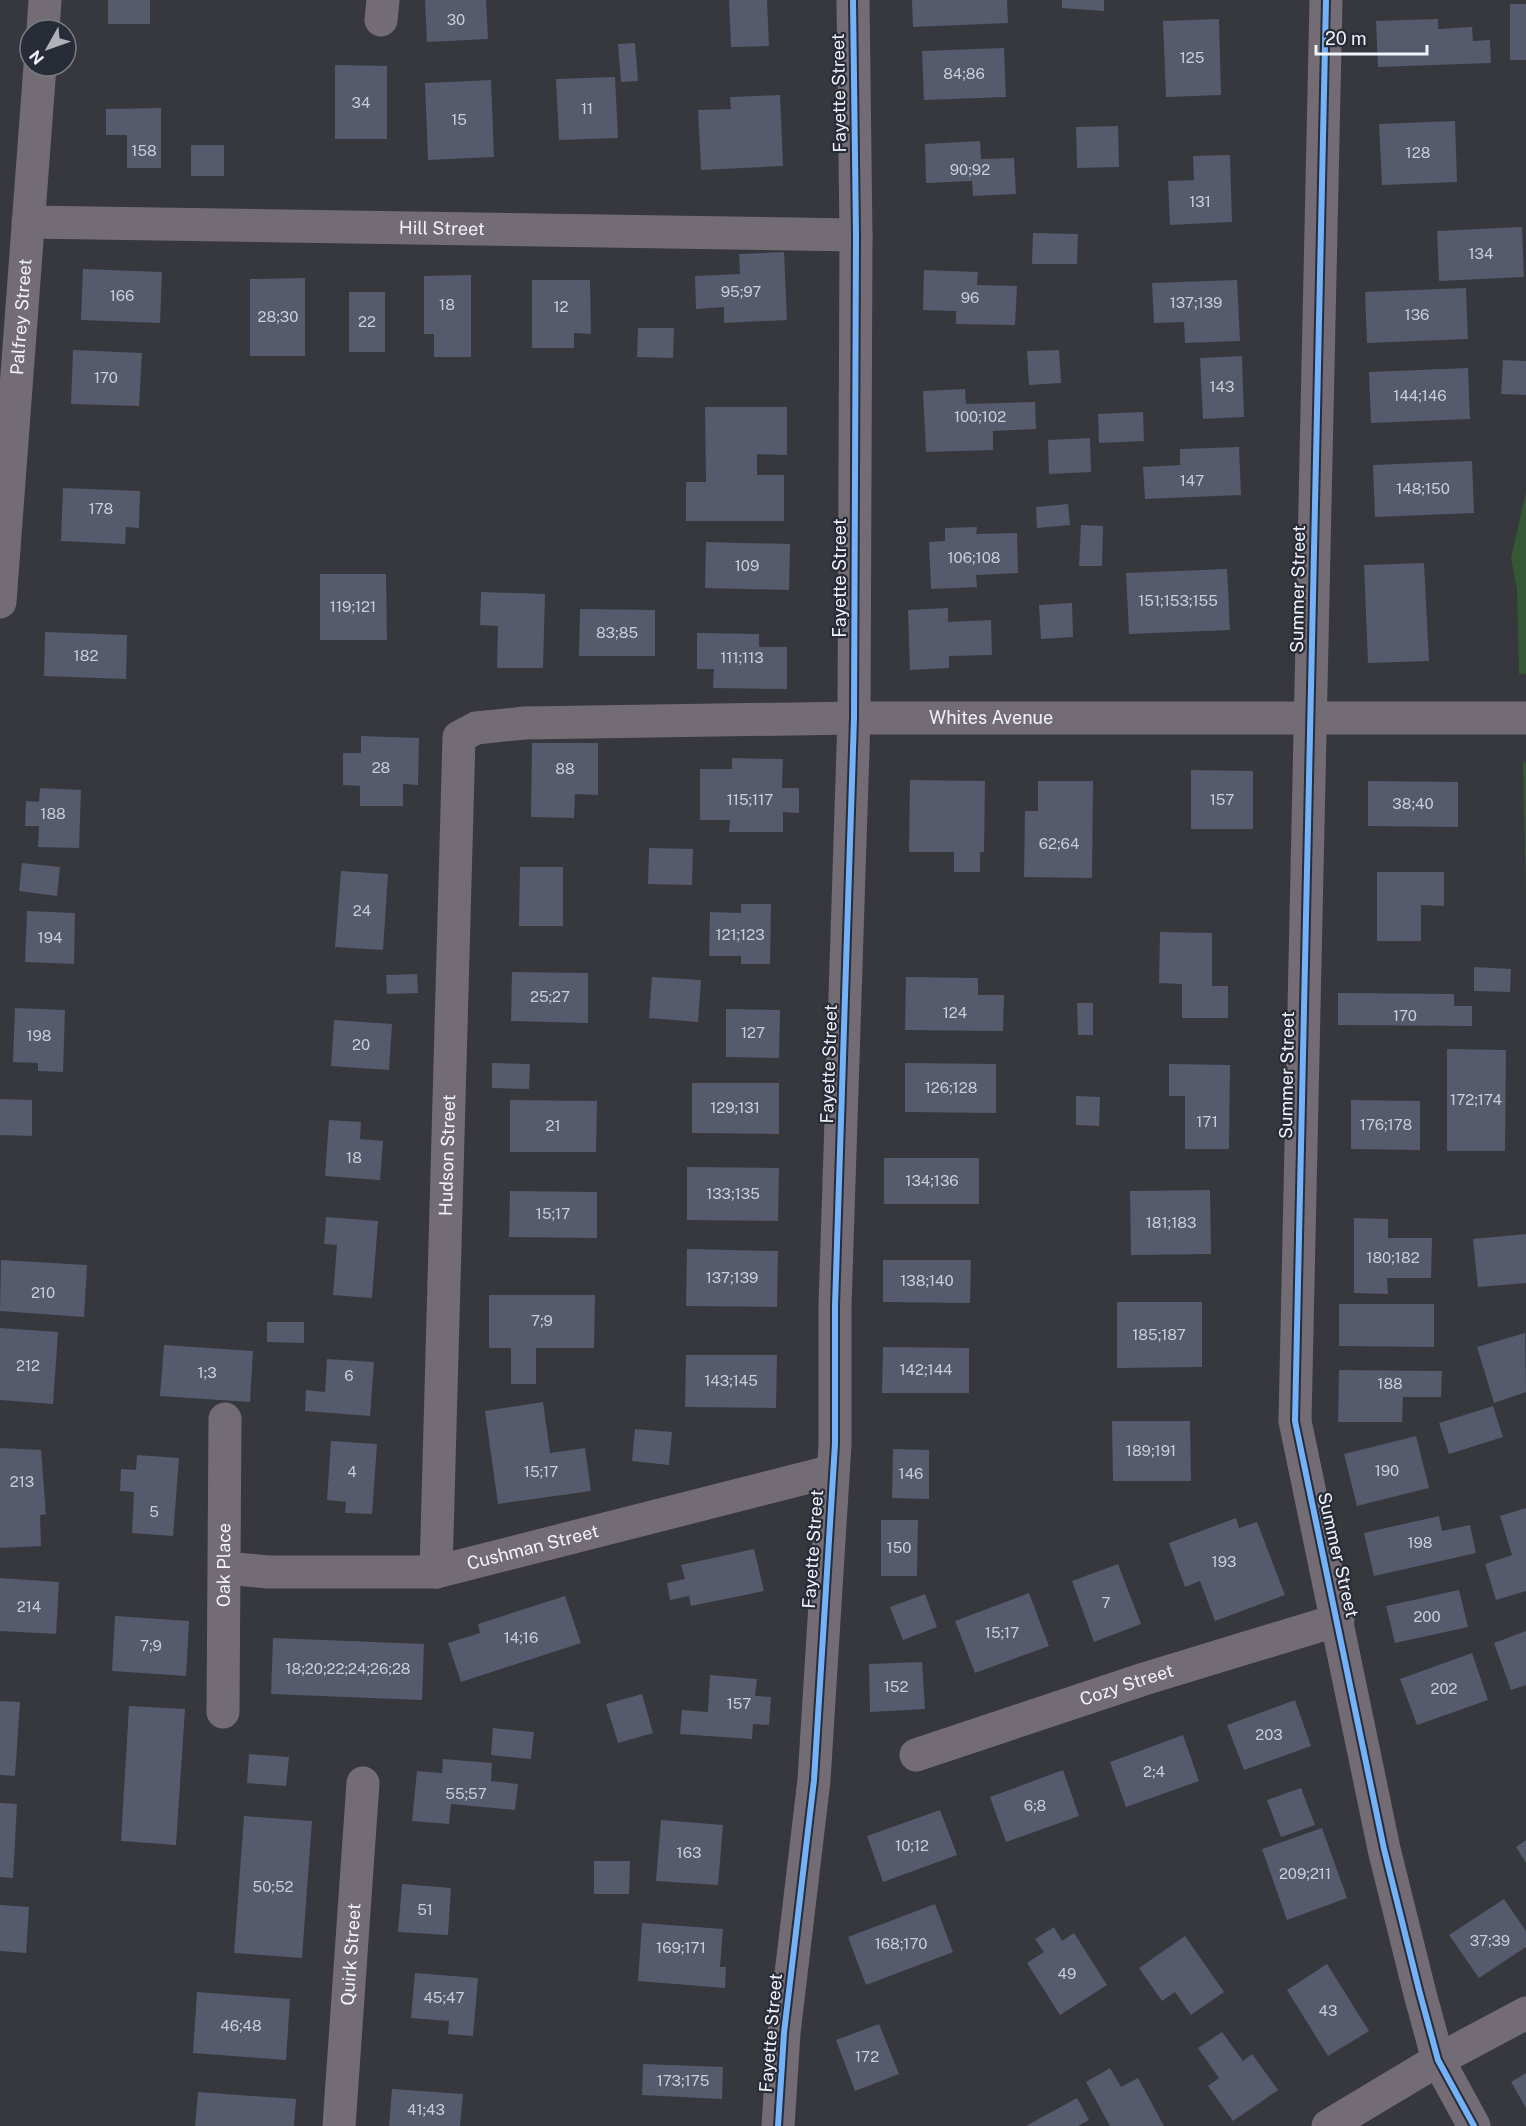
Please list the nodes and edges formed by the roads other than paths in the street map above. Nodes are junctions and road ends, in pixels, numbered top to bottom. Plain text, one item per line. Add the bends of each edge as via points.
1 (45, 0) edge
2 (853, 0) edge
3 (1326, 0) edge
4 (44, 18) edge
5 (39, 78) edge
6 (28, 222) junction
7 (856, 235) junction
8 (0, 603) edge
9 (854, 718) junction
10 (1310, 718) junction
11 (1526, 718) edge
12 (459, 737) joint
13 (225, 1419) dead end
14 (833, 1471) junction
15 (226, 1568) junction
16 (436, 1572) junction
17 (1338, 1620) junction
18 (224, 1712) dead end
19 (916, 1755) dead end
20 (363, 1783) dead end
21 (1526, 2013) edge
22 (1438, 2060) junction
23 (339, 2126) edge
24 (778, 2126) edge
25 (1328, 2126) edge
26 (1474, 2126) edge

1 - 4 street
2 - 7 street, Fayette Street
3 - 10 street, Summer Street
5 - 6 street, Palfrey Street
6 - 7 street, Hill Street
6 - 8 street, Palfrey Street
7 - 9 street, Fayette Street
9 - 10 street, Whites Avenue
9 - 12 street, Whites Avenue via 525,723 476,728
9 - 14 street, Fayette Street
10 - 11 street, Whites Avenue
10 - 17 street, Summer Street via 1295,1421
12 - 16 street, Hudson Street
13 - 15 street, Oak Place
14 - 16 street, Cushman Street
14 - 24 street, Fayette Street via 814,1780 784,2033
15 - 16 street, Cushman Street via 268,1572
15 - 18 street, Oak Place
17 - 19 street, Cozy Street
17 - 22 street, Summer Street via 1384,1849
20 - 23 street, Quirk Street
21 - 22 street
22 - 25 street
22 - 26 street, Summer Street

